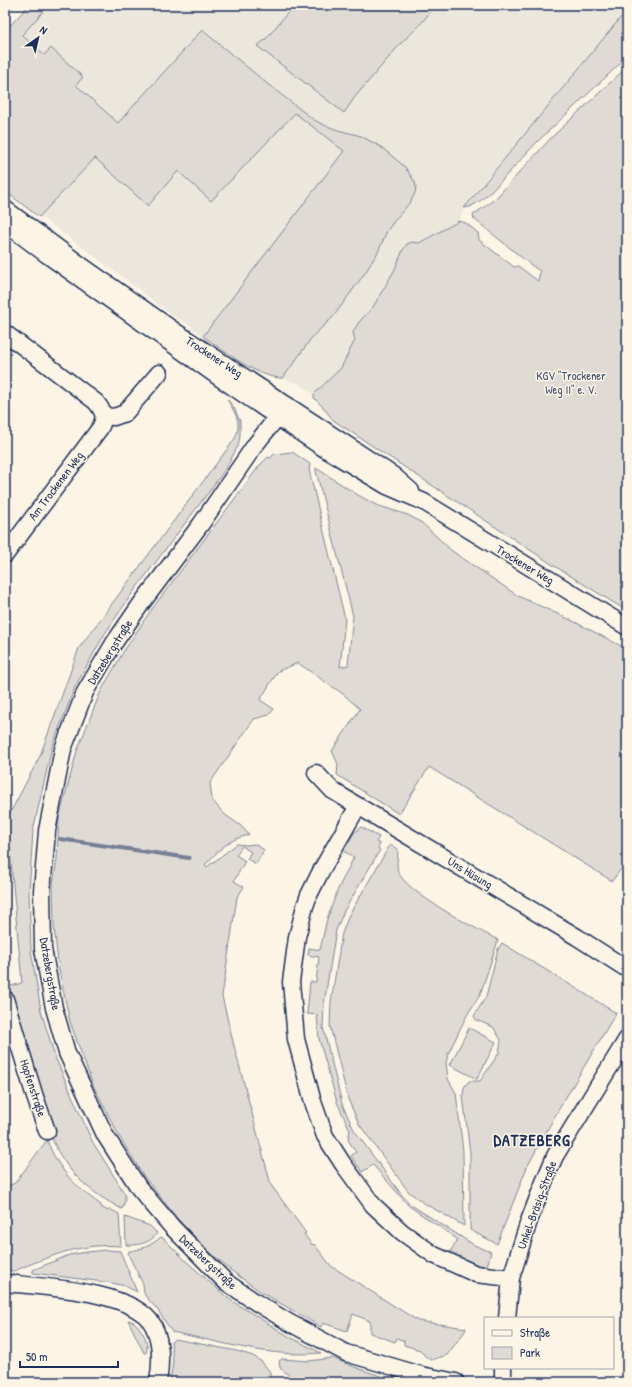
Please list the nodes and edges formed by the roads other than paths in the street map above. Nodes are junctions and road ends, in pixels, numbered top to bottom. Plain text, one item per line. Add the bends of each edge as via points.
1 (5, 209) edge
2 (5, 223) edge
3 (5, 332) edge
4 (159, 373) dead end
5 (282, 411) junction
6 (104, 416) junction
7 (5, 555) edge
8 (627, 626) edge
9 (316, 773) dead end
10 (358, 806) junction
11 (627, 969) edge
12 (5, 999) edge
13 (627, 1039) edge
14 (48, 1131) dead end
15 (511, 1278) junction
16 (5, 1283) edge
17 (507, 1317) edge
18 (502, 1369) edge
19 (158, 1382) edge
20 (456, 1382) edge
21 (503, 1382) edge

1 - 5 street, Trockener Weg
2 - 5 street, Trockener Weg via 218,377
3 - 6 street via 96,402 103,410
4 - 6 street via 125,413 114,417
5 - 8 street, Trockener Weg via 394,476 424,502
5 - 20 street, Datzebergstraße via 141,604 85,692 63,749 47,831 42,890 43,949 54,1008 67,1053 105,1135 139,1188 172,1227 226,1282 290,1323 346,1353 421,1375
6 - 7 street, Am Trockenen Weg via 100,428
9 - 10 street, Uns Hüsung via 333,791
10 - 11 street, Uns Hüsung
10 - 15 street via 309,895 297,937 291,982 296,1032 313,1102 325,1136 343,1164 373,1204 402,1232 434,1256 476,1274
12 - 14 street, Hopfenstraße
13 - 15 street, Unkel-Bräsig-Straße via 555,1156 529,1221
15 - 17 street, Unkel-Bräsig-Straße
16 - 19 street via 82,1292 110,1298 137,1310 148,1318 157,1336 160,1354
18 - 21 street

